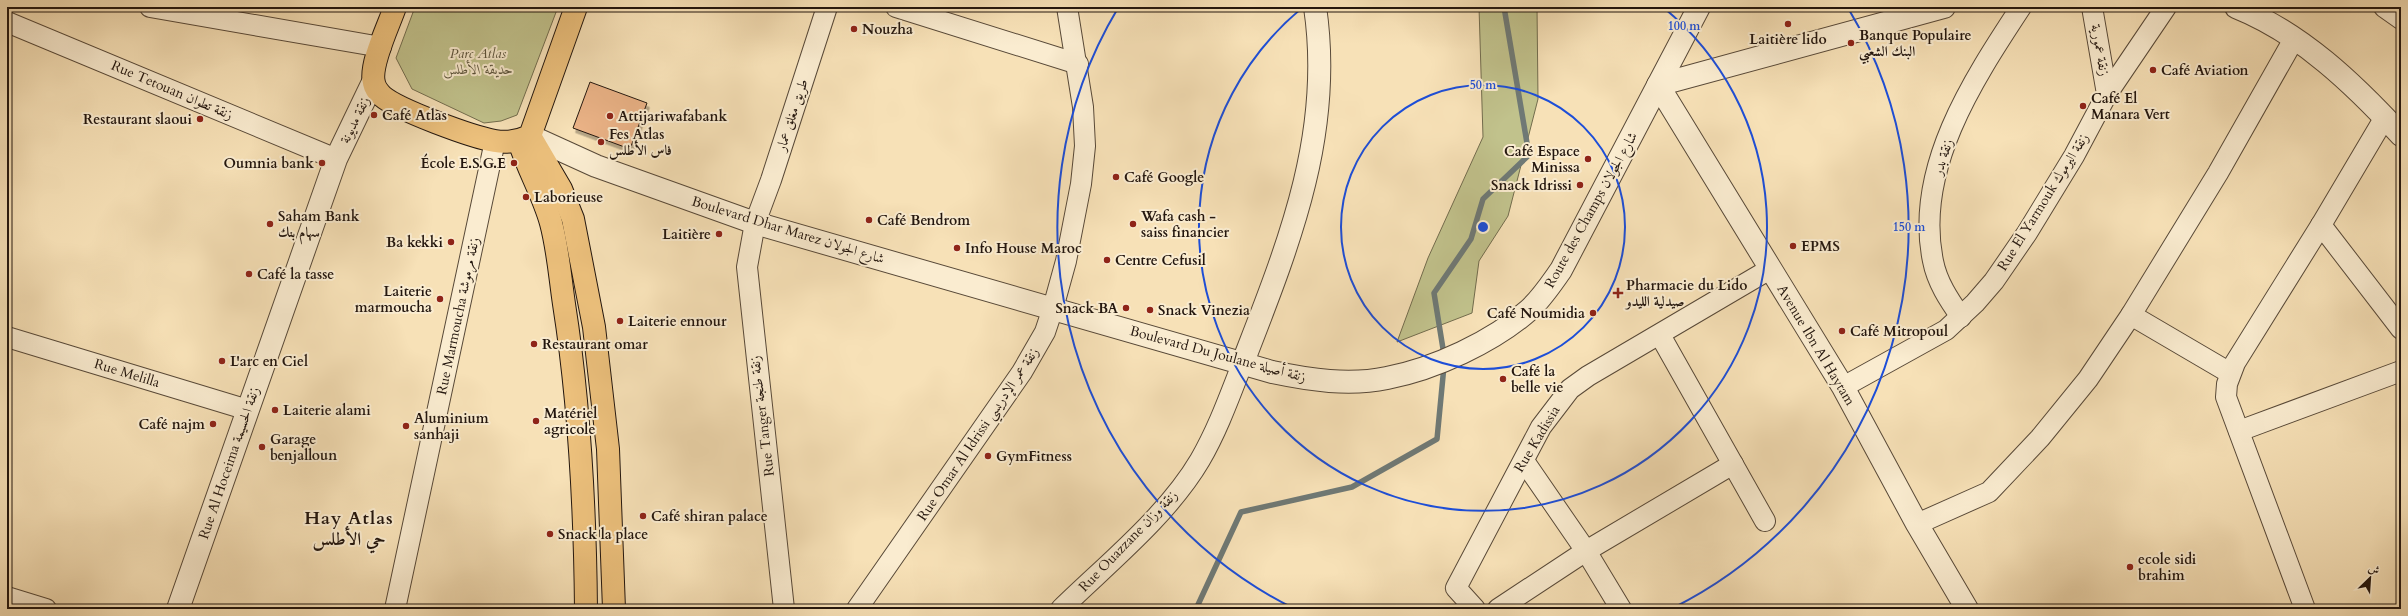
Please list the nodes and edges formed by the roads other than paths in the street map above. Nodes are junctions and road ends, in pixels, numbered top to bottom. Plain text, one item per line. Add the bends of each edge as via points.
1 (150, 7) edge
2 (395, 7) edge
3 (576, 7) edge
4 (827, 7) edge
5 (896, 7) edge
6 (1067, 7) edge
7 (1315, 7) edge
8 (1699, 7) edge
9 (1944, 7) edge
10 (2020, 7) edge
11 (2092, 7) edge
12 (2166, 7) edge
13 (2236, 7) edge
14 (2384, 7) edge
15 (2401, 19) edge
16 (7, 22) edge
17 (2294, 39) junction
18 (381, 47) junction
19 (1078, 64) junction
20 (374, 82) junction
21 (1658, 85) junction
22 (2107, 94) junction
23 (2384, 118) junction
24 (2401, 135) edge
25 (524, 139) junction
26 (496, 141) junction
27 (336, 159) junction
28 (755, 223) junction
29 (2321, 225) junction
30 (1770, 269) junction
31 (1053, 308) junction
32 (2131, 315) junction
33 (1961, 317) junction
34 (2401, 329) edge
35 (1660, 335) junction
36 (7, 337) edge
37 (1243, 362) junction
38 (2401, 371) edge
39 (2230, 373) junction
40 (1387, 379) joint
41 (1843, 387) junction
42 (248, 410) junction
43 (2238, 431) junction
44 (1524, 461) junction
45 (1733, 464) junction
46 (1765, 521) dead end
47 (1917, 524) junction
48 (1586, 551) junction
49 (7, 597) edge
50 (46, 609) edge
51 (178, 609) edge
52 (395, 609) edge
53 (586, 609) edge
54 (614, 609) edge
55 (784, 609) edge
56 (857, 609) edge
57 (1060, 609) edge
58 (1475, 609) edge
59 (1498, 609) edge
60 (1621, 609) edge
61 (1967, 609) edge
62 (2305, 609) edge

1 - 18 street
2 - 18 main road
3 - 25 main road
4 - 28 street, طريق مغلق عمار via 772,180
5 - 19 street
6 - 19 street, Rue Omar Al Idrissi زنقة عمر الإدريسي
7 - 37 street via 1320,58 1316,135 1279,269
8 - 21 street, Route des Champs شارع الجولان
9 - 21 street
10 - 33 street, زنقة بدر via 1994,48 1951,131 1940,155 1932,197 1933,261 1942,289
11 - 22 street, زنقة عمورية
12 - 22 street, Rue El Yarmouk زنقة اليرموك
13 - 17 street
14 - 15 street
16 - 27 street, Rue Tetouan زنقة تطوان
17 - 23 street via 2327,63
17 - 32 street via 2218,173
18 - 20 main road via 373,70
19 - 31 street, Rue Omar Al Idrissi زنقة عمر الإدريسي via 1084,146 1081,184 1073,231
20 - 26 main road via 376,90 390,102
20 - 27 street, زنقة مديونة
21 - 30 street, Avenue Ibn Al Haytam
21 - 40 street, Route des Champs شارع الجولان via 1561,270 1546,292 1529,310 1485,340 1448,359
22 - 33 street, Rue El Yarmouk زنقة اليرموك via 2074,156 2027,233 1994,281
23 - 24 street
23 - 29 street
25 - 26 main road
25 - 28 street, Boulevard Dhar Marez شارع الجولان
25 - 53 main road via 526,165 540,189 551,224 568,329 581,450
25 - 54 main road via 561,189 572,219 594,327 608,449
26 - 52 street, Rue Marmoucha زنقة مرموشة
27 - 42 street, Rue Al Hoceima زنقة الحسيمة
28 - 31 street, Boulevard Dhar Marez شارع الجولان
28 - 55 street, Rue Tanger زنقة طنجة via 748,247 748,290
29 - 34 street
29 - 39 street
30 - 35 street, Rue Kadissia
30 - 41 street, Avenue Ibn Al Haytam
31 - 37 street, Boulevard Du Joulane زنقة أصيلة
31 - 56 street, Rue Omar Al Idrissi زنقة عمر الإدريسي via 1045,332 1022,372
32 - 39 street
32 - 47 street via 2088,379 2062,412 1989,492
33 - 41 street, Rue El Yarmouk زنقة اليرموك via 1946,330
35 - 44 street, Rue Kadissia via 1570,389 1541,427
35 - 45 street
36 - 42 street, Rue Melilla
37 - 40 street, Boulevard Du Joulane زنقة أصيلة via 1306,379 1338,382
37 - 57 street, Rue Ouazzane زنقة وزان via 1200,460 1167,504
38 - 43 street
39 - 43 street via 2226,397
41 - 47 street, Avenue Ibn Al Haytam
42 - 51 street, Rue Al Hoceima زنقة الحسيمة
43 - 62 street
44 - 48 street
44 - 58 street, Rue Kadissia via 1456,588
45 - 46 street
45 - 48 street
47 - 61 street, Avenue Ibn Al Haytam
48 - 59 street
48 - 60 street
49 - 50 street

